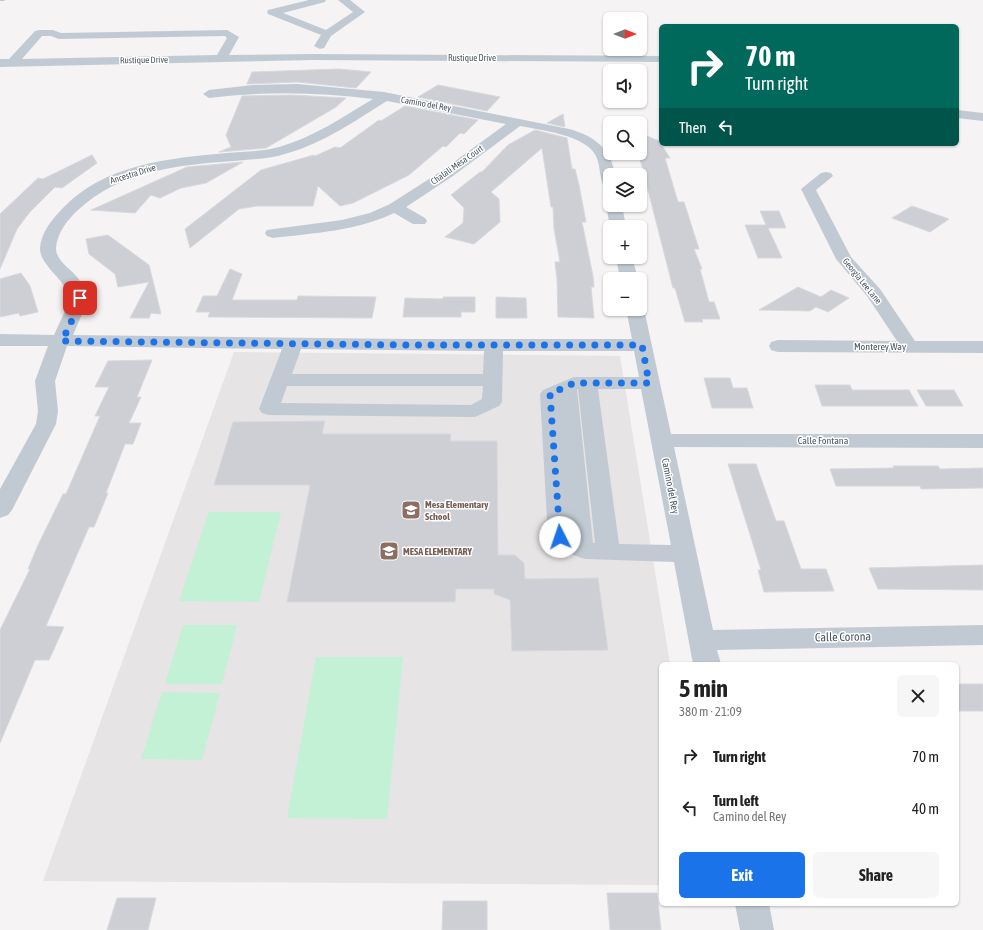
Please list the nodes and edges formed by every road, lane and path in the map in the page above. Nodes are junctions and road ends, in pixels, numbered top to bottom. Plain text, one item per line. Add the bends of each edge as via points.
1 (321, 0) edge
2 (342, 0) edge
3 (327, 34) junction
4 (313, 57) junction
5 (221, 59) junction
6 (659, 59) edge
7 (6, 63) edge
8 (209, 94) dead end
9 (384, 97) junction
10 (959, 114) edge
11 (983, 117) edge
12 (517, 122) junction
13 (606, 168) edge
14 (826, 176) dead end
15 (395, 207) junction
16 (420, 221) dead end
17 (273, 233) dead end
18 (636, 316) edge
19 (0, 340) edge
20 (62, 341) junction
21 (293, 344) junction
22 (494, 345) junction
23 (642, 345) junction
24 (778, 346) dead end
25 (910, 346) junction
26 (983, 347) edge
27 (280, 380) junction
28 (493, 380) junction
29 (649, 383) junction
30 (577, 384) junction
31 (662, 440) junction
32 (983, 441) edge
33 (0, 510) edge
34 (608, 552) junction
35 (685, 554) junction
36 (983, 635) edge
37 (704, 652) edge
38 (752, 906) edge
39 (757, 930) edge

1 - 3 street via 272,12
2 - 3 street via 360,12
3 - 4 street
4 - 5 street, Rustique Drive
4 - 6 street, Rustique Drive
5 - 7 street, Rustique Drive
5 - 7 street via 233,37 227,33 59,36 47,32 39,33
8 - 9 street, Camino del Rey via 238,89 309,88
9 - 12 street, Camino del Rey
9 - 20 street, Ancestra Drive via 301,144 284,150 262,155 164,165 110,180 91,191 61,218 48,249 52,261 72,281 80,298
10 - 11 street
12 - 13 street, Camino del Rey via 572,134 596,147 604,157
12 - 15 street, Chalali Mesa Court via 448,173
14 - 25 street, Georgia Lee Lane via 808,189 844,259 874,293
15 - 16 street
15 - 17 street, Chalali Mesa Court via 376,216 343,225
18 - 23 street, Camino del Rey
19 - 20 street
20 - 21 street
20 - 33 street, Ancestra Drive via 45,381 49,405 46,424
21 - 22 street
21 - 27 street
22 - 23 street
22 - 28 street
23 - 29 street, Camino del Rey
24 - 25 street, Monterey Way
25 - 26 street, Monterey Way
27 - 28 street
27 - 28 street via 269,409 475,411 492,402
29 - 30 street
29 - 31 street, Camino del Rey
30 - 34 street
30 - 34 street via 550,394 560,537 586,551
31 - 32 street, Calle Fontana
31 - 35 street, Camino del Rey
34 - 35 street
35 - 37 street, Camino del Rey
36 - 37 street, Calle Corona
38 - 39 street

